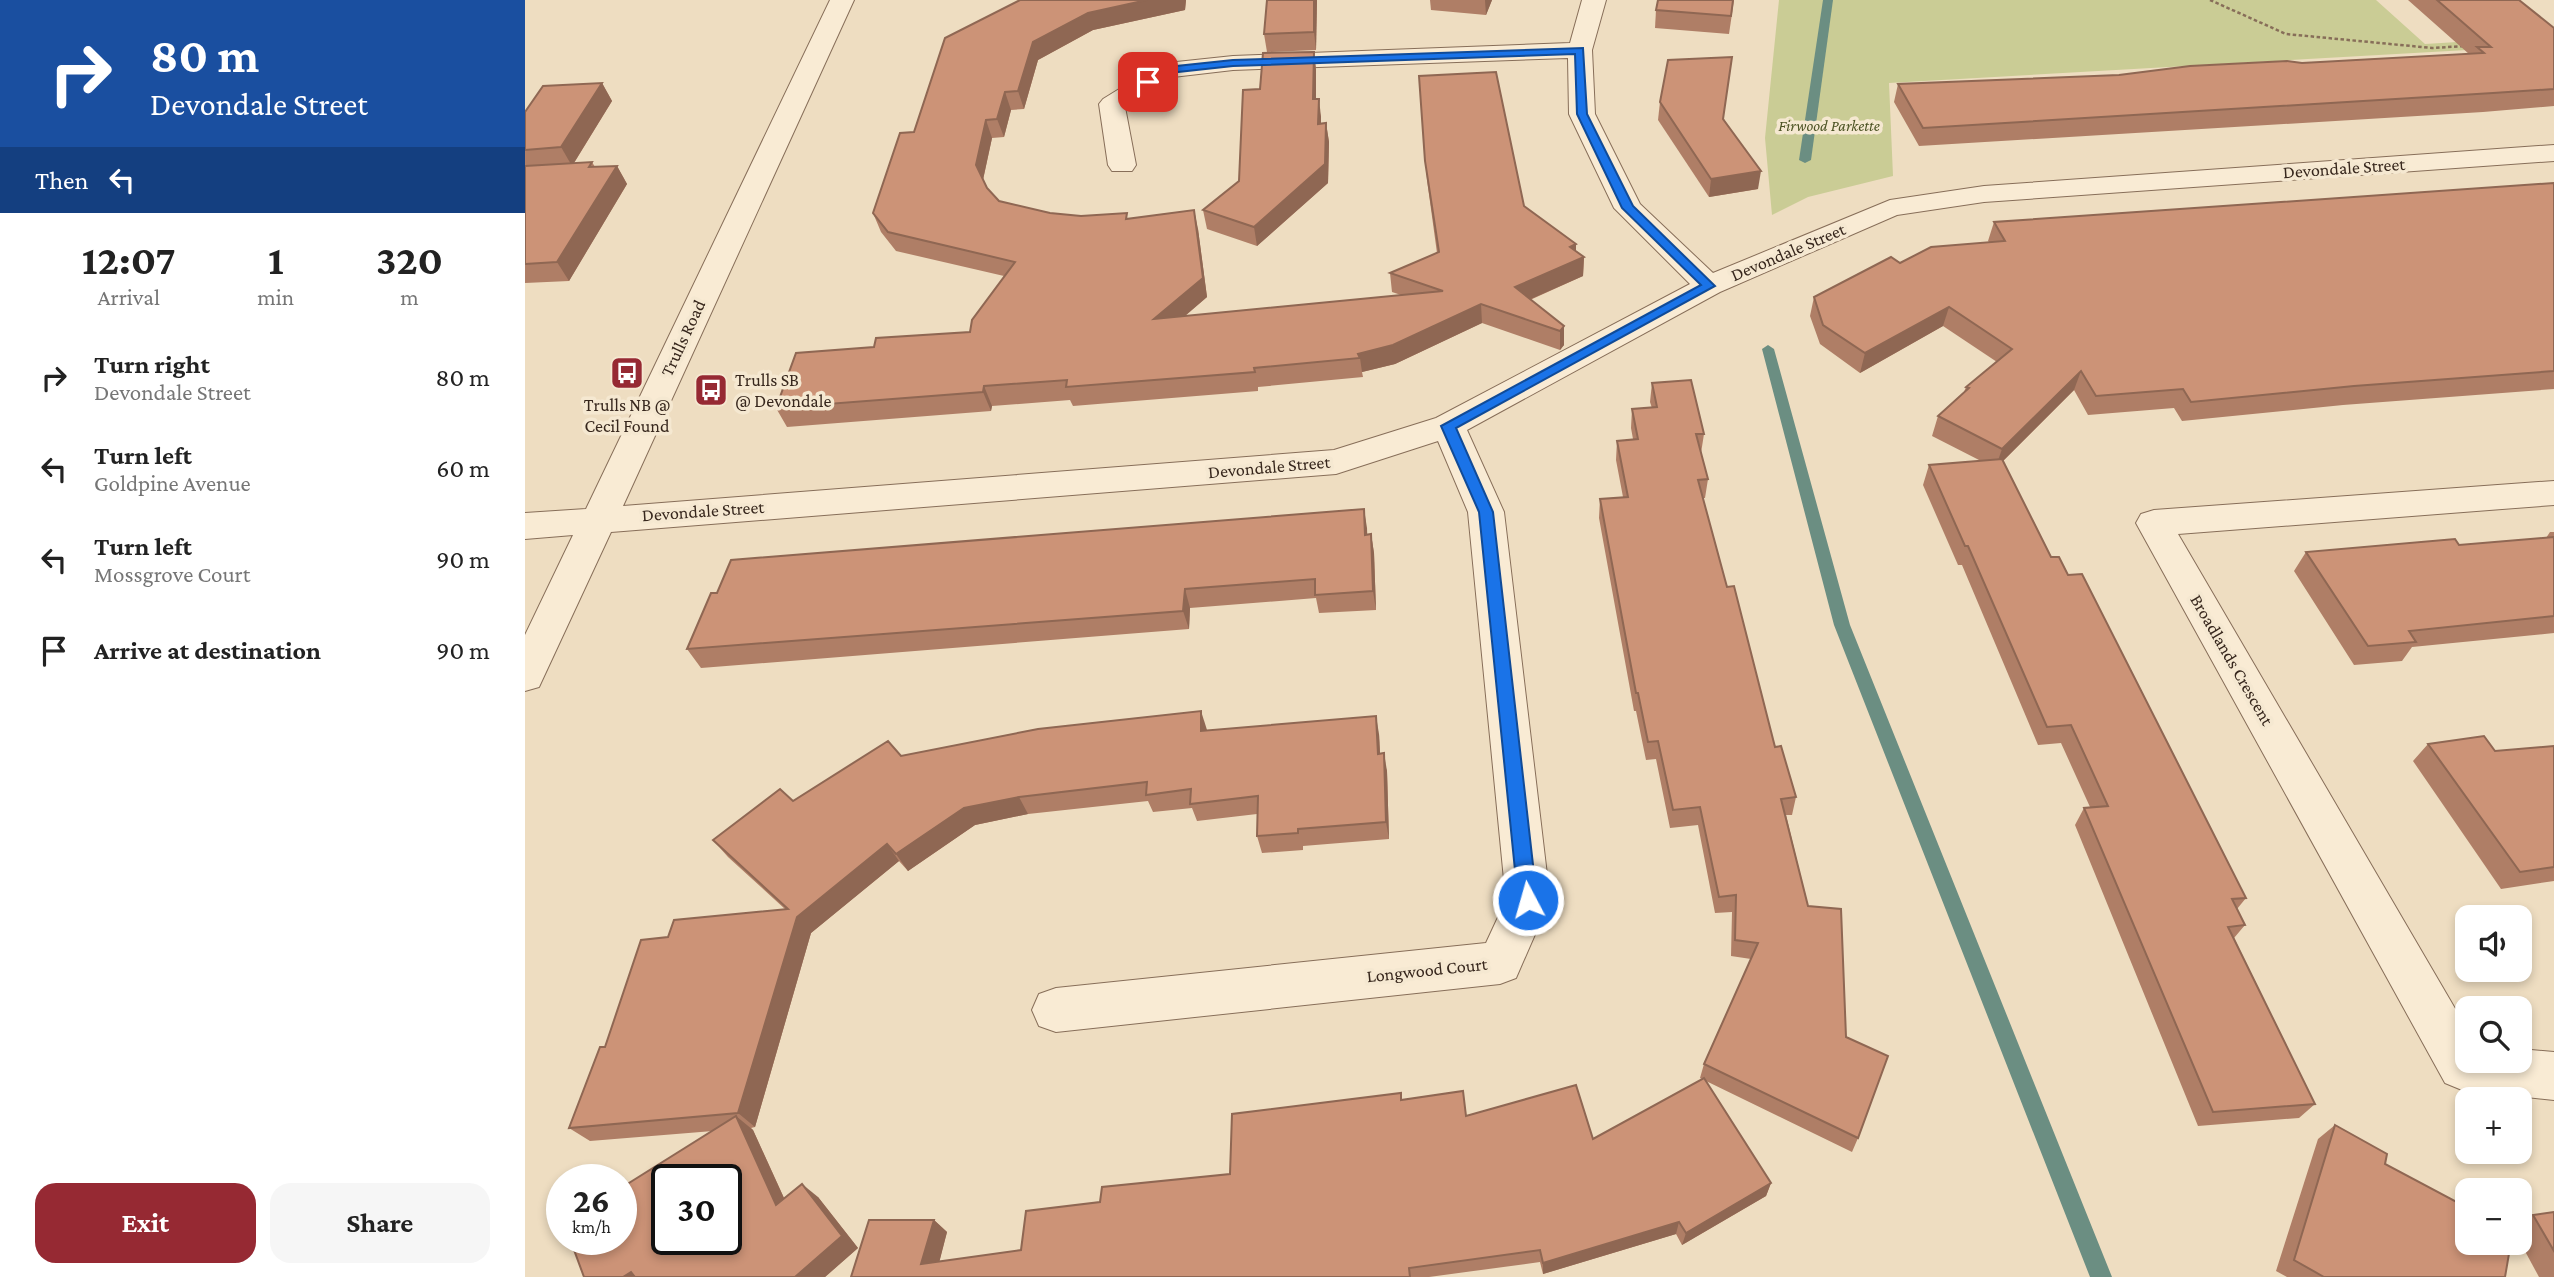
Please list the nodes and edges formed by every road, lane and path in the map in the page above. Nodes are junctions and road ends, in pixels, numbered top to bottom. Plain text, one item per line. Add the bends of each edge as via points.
1 (842, 0) edge
2 (1594, 0) edge
3 (2210, 0) edge
4 (2473, 46) edge
5 (1580, 50) junction
6 (2554, 153) edge
7 (1122, 165) dead end
8 (1709, 286) junction
9 (1448, 426) junction
10 (2554, 493) edge
11 (598, 519) junction
12 (525, 526) edge
13 (525, 676) edge
14 (1056, 1010) dead end
15 (2554, 1076) edge

1 - 11 street, Trulls Road
2 - 5 street
3 - 4 path via 2286,34 2432,48
5 - 7 street via 1233,63 1167,71 1112,104
5 - 8 street via 1582,114 1628,208
6 - 8 street, Devondale Street via 1984,194 1890,208
8 - 9 street, Devondale Street
9 - 11 street, Devondale Street via 1336,462
9 - 14 street, Longwood Court via 1486,512 1528,900 1500,963
10 - 15 street, Broadlands Crescent via 2154,523 2462,1066
11 - 12 street, Devondale Street
11 - 13 street, Trulls Road

